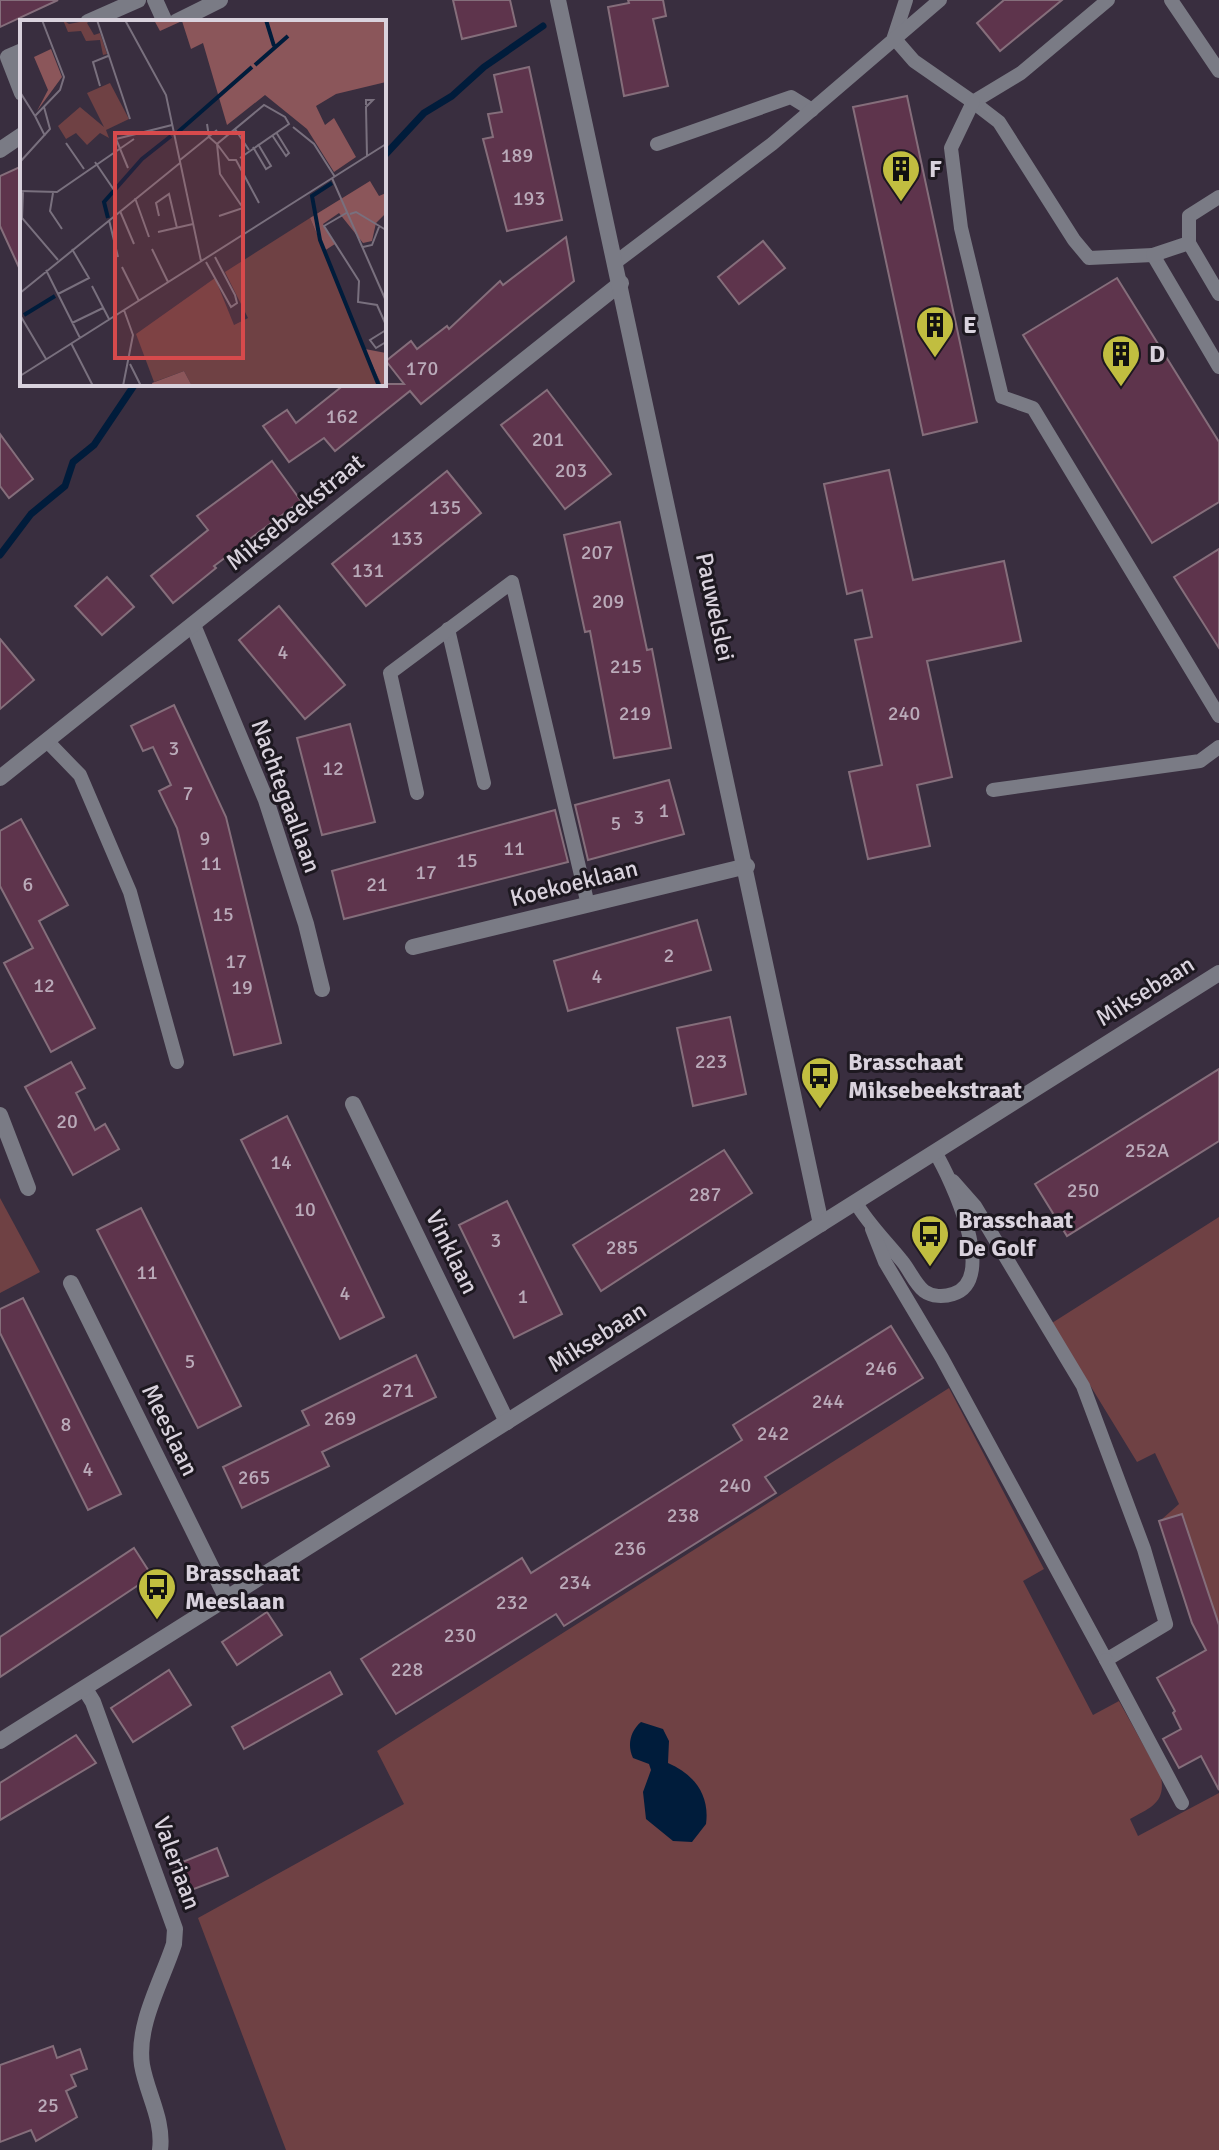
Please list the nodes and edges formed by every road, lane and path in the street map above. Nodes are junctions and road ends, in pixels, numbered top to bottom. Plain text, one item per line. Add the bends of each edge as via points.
1 (138, 0) edge
2 (155, 0) edge
3 (220, 0) edge
4 (558, 0) edge
5 (906, 0) edge
6 (940, 0) edge
7 (1108, 0) edge
8 (1171, 0) edge
9 (93, 20) edge
10 (164, 20) edge
11 (180, 20) edge
12 (894, 38) junction
13 (20, 52) edge
14 (1219, 71) edge
15 (20, 88) edge
16 (973, 102) junction
17 (812, 110) junction
18 (20, 136) edge
19 (657, 144) dead end
20 (0, 150) edge
21 (1219, 197) edge
22 (1189, 243) junction
23 (1153, 255) junction
24 (616, 262) junction
25 (621, 283) junction
26 (1219, 294) edge
27 (1219, 367) edge
28 (193, 625) junction
29 (448, 629) junction
30 (1219, 716) edge
31 (47, 741) junction
32 (1219, 747) edge
33 (0, 778) edge
34 (484, 783) dead end
35 (993, 790) dead end
36 (417, 793) dead end
37 (747, 866) junction
38 (588, 905) junction
39 (413, 947) dead end
40 (1219, 973) edge
41 (322, 989) dead end
42 (177, 1062) dead end
43 (353, 1104) dead end
44 (0, 1115) edge
45 (935, 1152) junction
46 (953, 1181) junction
47 (28, 1188) dead end
48 (856, 1203) junction
49 (821, 1224) junction
50 (872, 1229) junction
51 (71, 1283) dead end
52 (507, 1422) junction
53 (227, 1599) junction
54 (1106, 1660) junction
55 (85, 1689) junction
56 (0, 1741) edge
57 (1182, 1803) dead end
58 (160, 2150) edge

1 - 9 street
2 - 10 street
3 - 11 street
4 - 24 street, Pauwelslei
5 - 12 lane
6 - 12 lane
7 - 16 lane via 1021,73
8 - 14 lane
12 - 16 lane via 914,61
12 - 17 lane
13 - 15 street via 8,57
16 - 23 lane via 999,122 1089,258
16 - 30 lane via 951,148 961,228 1002,397 1033,408
17 - 19 lane via 791,97
17 - 24 lane
18 - 20 street
21 - 22 lane via 1189,216
22 - 23 lane
22 - 26 lane
23 - 27 lane
24 - 25 street, Pauwelslei
25 - 28 street, Miksebeekstraat
25 - 37 street, Pauwelslei
28 - 31 street, Miksebeekstraat
28 - 41 street, Nachtegaallaan via 266,800
29 - 34 lane
29 - 36 lane via 390,673
29 - 38 lane via 512,582
31 - 33 street, Miksebeekstraat
31 - 42 lane via 80,775 130,892
32 - 35 lane via 1200,761
37 - 38 street, Koekoeklaan
37 - 49 street, Pauwelslei
38 - 39 street, Koekoeklaan
40 - 45 street, Miksebaan
43 - 52 street, Vinklaan
44 - 47 street
45 - 46 lane
45 - 48 street, Miksebaan
46 - 50 lane via 976,1264 971,1282 958,1293 943,1297 924,1291
46 - 54 lane via 975,1206 1083,1386 1144,1549 1166,1624
48 - 49 street, Miksebaan
48 - 50 lane
49 - 52 street, Miksebaan
50 - 54 lane via 885,1262
51 - 53 street, Meeslaan
52 - 53 street, Miksebaan
53 - 55 street, Miksebaan
54 - 57 lane
55 - 56 street, Miksebaan
55 - 58 street, Valeriaan via 175,1929 142,2035 142,2063 158,2116

